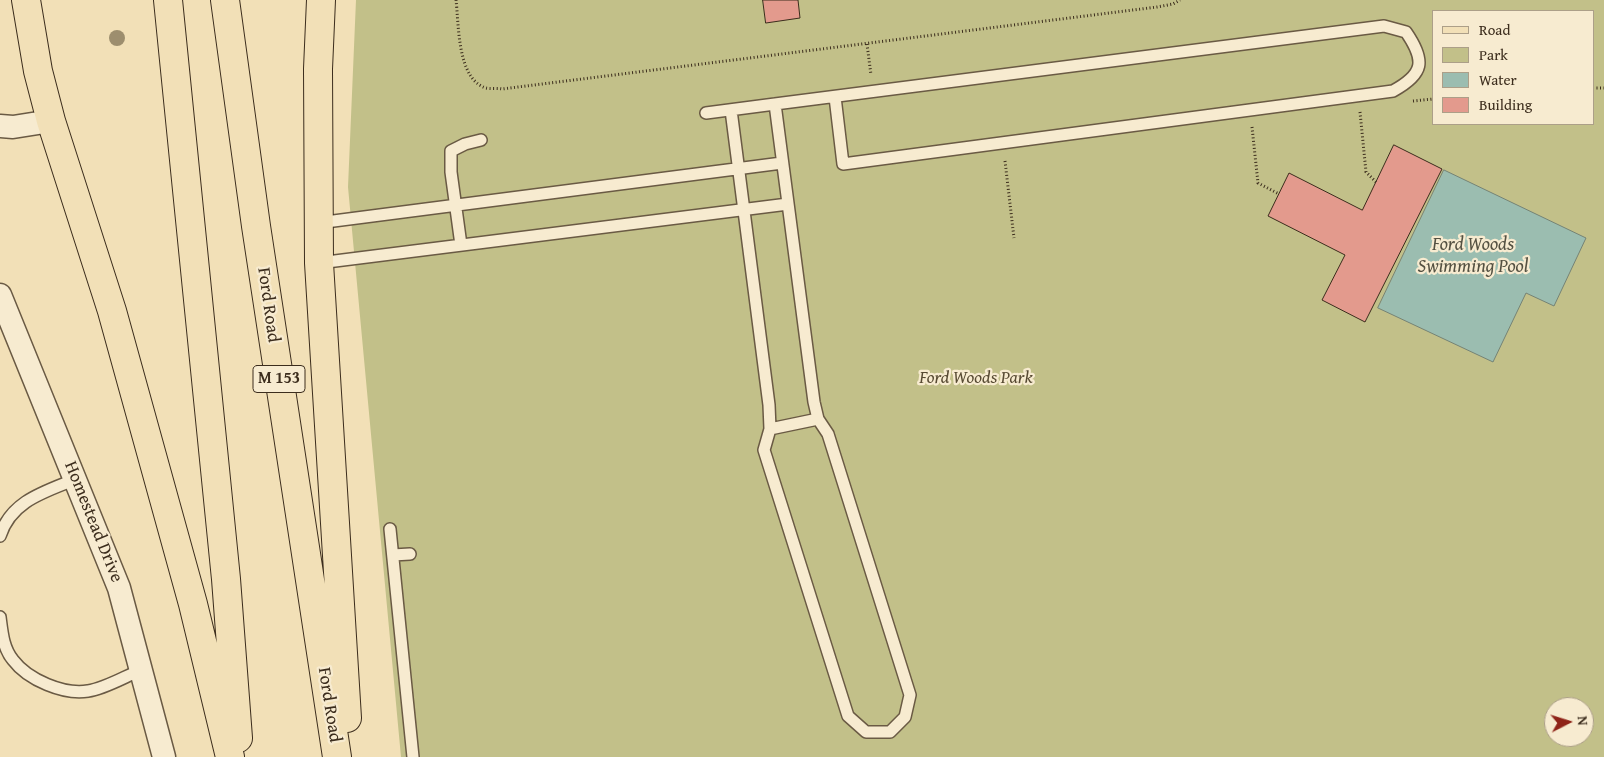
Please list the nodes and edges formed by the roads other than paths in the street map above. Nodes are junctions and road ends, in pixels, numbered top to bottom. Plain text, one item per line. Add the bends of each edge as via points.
1 (26, 0) edge
2 (168, 0) edge
3 (225, 0) edge
4 (321, 0) edge
5 (835, 96) junction
6 (775, 104) junction
7 (731, 110) junction
8 (706, 113) dead end
9 (51, 121) junction
10 (0, 126) edge
11 (480, 140) dead end
12 (782, 163) junction
13 (739, 169) junction
14 (788, 204) junction
15 (456, 205) junction
16 (744, 209) junction
17 (318, 223) junction
18 (461, 245) junction
19 (318, 263) junction
20 (0, 295) edge
21 (818, 419) junction
22 (770, 429) junction
23 (76, 479) junction
24 (390, 528) dead end
25 (0, 536) edge
26 (410, 554) dead end
27 (393, 555) junction
28 (0, 617) edge
29 (142, 670) junction
30 (164, 757) edge
31 (230, 757) edge
32 (240, 757) edge
33 (337, 757) edge
34 (344, 757) edge
35 (413, 757) edge

1 - 9 main road via 38,71
2 - 32 main road via 226,579
3 - 33 main road, Ford Road / M 153
4 - 17 main road
5 - 5 lane via 1384,26 1406,32 1417,48 1420,66 1411,81 1393,91 1358,97 843,164
5 - 6 lane
6 - 7 lane
6 - 12 lane
7 - 8 lane
7 - 13 lane
9 - 10 street
9 - 31 main road via 112,312 193,604
11 - 15 lane via 451,152
12 - 13 lane
12 - 14 lane
13 - 15 lane
13 - 16 lane
14 - 16 lane
14 - 21 lane
15 - 17 lane
15 - 18 lane
16 - 18 lane
16 - 22 lane
17 - 19 main road
18 - 19 lane
19 - 34 main road via 347,724
20 - 23 street, Homestead Drive
21 - 22 lane
21 - 22 lane via 828,434 910,694 905,717 890,732 866,732 848,716 764,450
23 - 25 lane via 32,497 17,508
23 - 29 street, Homestead Drive via 120,588
24 - 27 lane
26 - 27 lane
27 - 35 lane
28 - 29 lane via 3,638 13,660 25,672 58,688 89,691
29 - 30 street, Homestead Drive

